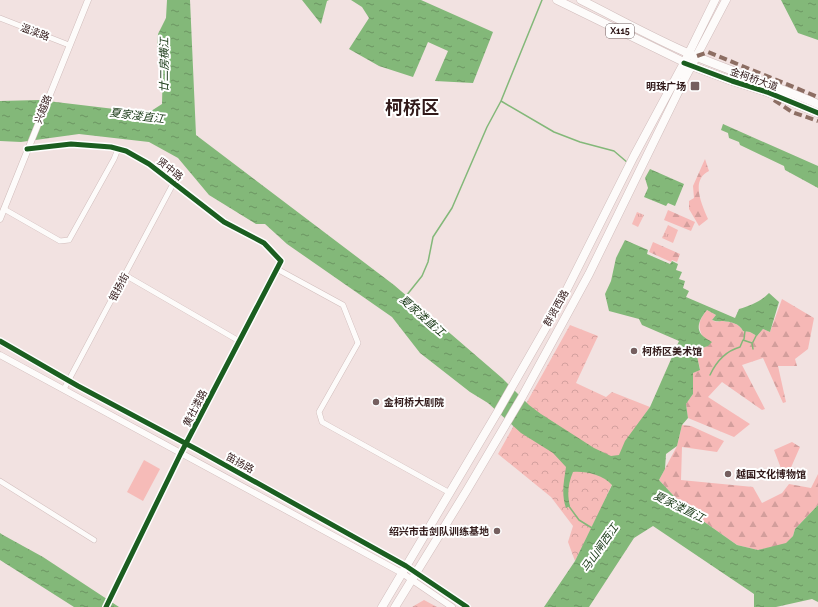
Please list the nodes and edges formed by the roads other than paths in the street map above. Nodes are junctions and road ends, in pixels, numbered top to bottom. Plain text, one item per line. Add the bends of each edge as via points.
1 (88, 0) edge
2 (556, 0) edge
3 (581, 0) edge
4 (715, 0) edge
5 (726, 0) edge
6 (0, 18) edge
7 (69, 45) junction
8 (693, 55) junction
9 (688, 64) junction
10 (818, 104) edge
11 (818, 113) edge
12 (28, 147) junction
13 (118, 149) junction
14 (173, 184) junction
15 (4, 209) junction
16 (0, 219) edge
17 (281, 261) joint
18 (277, 269) junction
19 (125, 275) junction
20 (0, 341) edge
21 (240, 341) junction
22 (0, 355) edge
23 (69, 381) junction
24 (64, 389) junction
25 (186, 444) junction
26 (181, 453) junction
27 (0, 481) edge
28 (450, 493) junction
29 (94, 540) dead end
30 (404, 570) junction
31 (414, 577) junction
32 (106, 607) edge
33 (382, 607) edge
34 (395, 607) edge
35 (452, 607) edge
36 (467, 607) edge

1 - 7 street, 兴越路
2 - 9 main road, 金柯桥大道 / X115
3 - 8 main road, 金柯桥大道 / X115
4 - 8 main road, 群贤西路
5 - 8 main road, 群贤西路
6 - 7 street, 温渎路
7 - 12 street, 兴越路
8 - 9 main road, 群贤西路
8 - 10 main road, 金柯桥大道 / X115
9 - 11 main road, 金柯桥大道 / X115
9 - 28 main road, 群贤西路 via 634,156 560,303
9 - 31 main road, 群贤西路 via 589,274 522,397
12 - 13 street, 贤中路 via 72,144
12 - 15 street, 兴越路
13 - 14 street, 贤中路 via 149,164
13 - 15 street via 69,240 60,241
14 - 17 street, 贤中路 via 224,222 264,243
14 - 19 street, 银扬街
15 - 16 street, 兴越路
17 - 18 street, 黄社溇路
18 - 21 street, 黄社溇路
18 - 28 street via 343,305 358,343 319,412 322,422
19 - 21 street
19 - 23 street, 银扬街
20 - 23 street, 笛扬路
21 - 25 street, 黄社溇路
22 - 24 street, 笛扬路
23 - 24 street, 银扬街
23 - 25 street, 笛扬路
24 - 26 street, 笛扬路
25 - 26 street, 黄社溇路
25 - 30 street, 笛扬路
26 - 30 street, 笛扬路
26 - 32 street, 黄社溇路
27 - 29 street
28 - 30 main road, 群贤西路
30 - 31 street, 笛扬路
30 - 33 main road, 群贤西路
31 - 34 main road, 群贤西路
31 - 35 street, 笛扬路
31 - 36 street, 笛扬路

